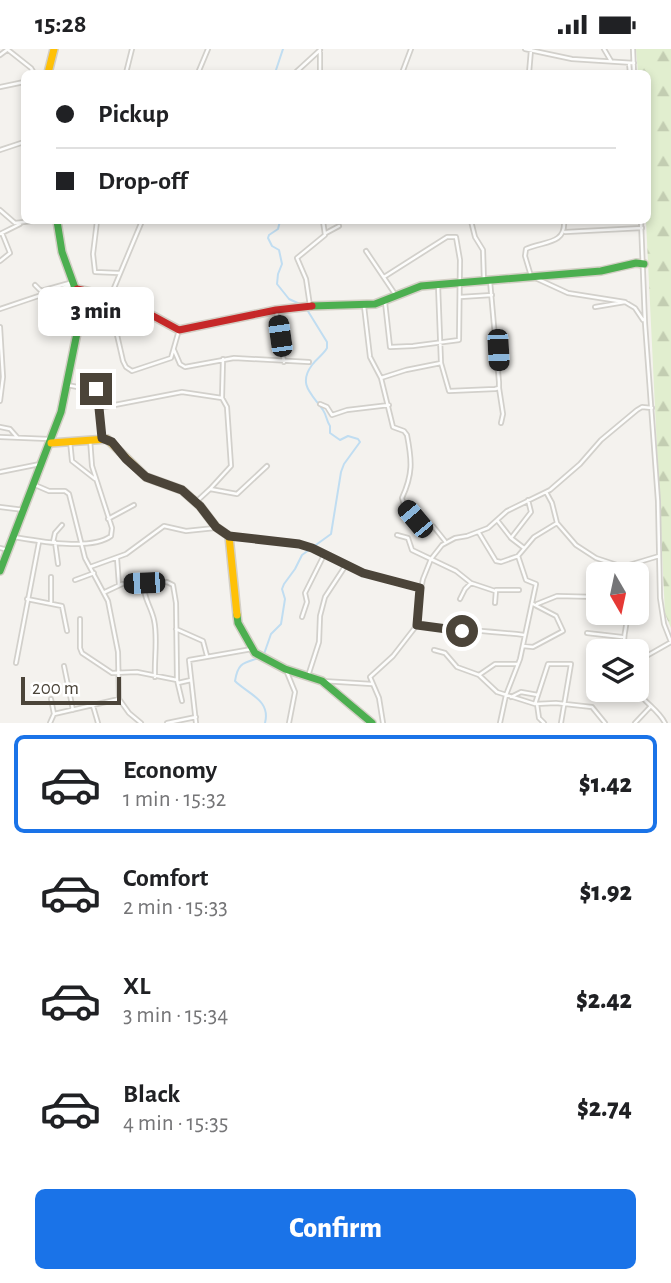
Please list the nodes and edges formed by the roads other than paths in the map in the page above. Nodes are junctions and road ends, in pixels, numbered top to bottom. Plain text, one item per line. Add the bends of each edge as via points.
1 (7, 49) edge
2 (54, 49) edge
3 (132, 49) edge
4 (208, 49) edge
5 (411, 49) edge
6 (525, 49) edge
7 (604, 49) edge
8 (633, 49) edge
9 (320, 50) edge
10 (531, 50) edge
11 (0, 55) edge
12 (611, 61) junction
13 (629, 63) junction
14 (634, 63) junction
15 (33, 70) edge
16 (49, 70) edge
17 (127, 70) edge
18 (199, 70) edge
19 (298, 70) edge
20 (320, 70) edge
21 (403, 70) edge
22 (529, 70) edge
23 (631, 70) edge
24 (633, 70) edge
25 (21, 83) edge
26 (0, 87) edge
27 (21, 143) edge
28 (0, 150) edge
29 (0, 210) edge
30 (20, 224) joint
31 (57, 224) edge
32 (97, 224) edge
33 (141, 224) edge
34 (324, 224) edge
35 (472, 224) edge
36 (564, 224) edge
37 (615, 224) edge
38 (641, 224) edge
39 (339, 226) dead end
40 (642, 228) junction
41 (616, 229) junction
42 (564, 232) junction
43 (326, 233) junction
44 (1, 234) edge
45 (366, 251) dead end
46 (0, 261) edge
47 (644, 264) junction
48 (119, 273) junction
49 (531, 276) junction
50 (384, 277) junction
51 (487, 281) junction
52 (459, 284) junction
53 (35, 285) dead end
54 (75, 285) junction
55 (438, 285) junction
56 (111, 295) junction
57 (492, 295) junction
58 (397, 297) junction
59 (459, 297) junction
60 (385, 302) junction
61 (625, 302) junction
62 (309, 306) junction
63 (363, 306) junction
64 (595, 307) dead end
65 (0, 309) edge
66 (276, 310) junction
67 (645, 323) junction
68 (0, 327) edge
69 (178, 330) junction
70 (440, 342) junction
71 (174, 350) junction
72 (223, 359) junction
73 (284, 362) junction
74 (309, 362) dead end
75 (1, 363) edge
76 (441, 363) junction
77 (381, 378) junction
78 (66, 384) junction
79 (499, 388) junction
80 (222, 398) junction
81 (0, 401) edge
82 (320, 404) dead end
83 (389, 405) junction
84 (99, 408) junction
85 (652, 408) junction
86 (501, 423) dead end
87 (0, 427) edge
88 (0, 437) edge
89 (18, 437) junction
90 (102, 438) junction
91 (90, 439) junction
92 (70, 440) junction
93 (52, 441) junction
94 (43, 463) junction
95 (267, 466) dead end
96 (0, 472) edge
97 (95, 479) junction
98 (35, 485) junction
99 (210, 489) junction
100 (546, 492) junction
101 (528, 501) junction
102 (196, 502) junction
103 (134, 505) dead end
104 (0, 507) edge
105 (24, 510) junction
106 (107, 519) junction
107 (497, 520) junction
108 (557, 523) junction
109 (62, 525) dead end
110 (216, 527) junction
111 (479, 533) junction
112 (397, 535) dead end
113 (229, 536) junction
114 (13, 537) junction
115 (511, 538) junction
116 (39, 541) junction
117 (54, 542) junction
118 (445, 542) junction
119 (80, 543) junction
120 (4, 549) edge
121 (525, 549) junction
122 (324, 555) junction
123 (518, 556) junction
124 (659, 556) junction
125 (117, 558) junction
126 (431, 559) junction
127 (608, 562) edge
128 (642, 562) edge
129 (58, 565) dead end
130 (346, 565) junction
131 (90, 567) junction
132 (0, 571) edge
133 (94, 573) junction
134 (51, 577) dead end
135 (75, 580) dead end
136 (144, 583) junction
137 (471, 583) junction
138 (119, 585) junction
139 (420, 588) junction
140 (519, 590) dead end
141 (495, 591) junction
142 (104, 592) junction
143 (586, 597) edge
144 (27, 599) junction
145 (460, 599) dead end
146 (51, 603) junction
147 (495, 603) dead end
148 (535, 605) junction
149 (302, 617) dead end
150 (80, 619) dead end
151 (417, 625) junction
152 (627, 625) edge
153 (176, 629) junction
154 (67, 631) dead end
155 (587, 633) dead end
156 (524, 635) junction
157 (622, 637) joint
158 (671, 642) edge
159 (523, 646) junction
160 (252, 649) junction
161 (434, 650) dead end
162 (649, 654) edge
163 (208, 656) junction
164 (16, 663) dead end
165 (518, 664) junction
166 (64, 666) dead end
167 (285, 669) junction
168 (117, 673) junction
169 (479, 675) junction
170 (155, 677) junction
171 (308, 677) junction
172 (191, 680) junction
173 (322, 681) junction
174 (178, 682) junction
175 (372, 684) junction
176 (538, 695) junction
177 (508, 696) junction
178 (51, 699) dead end
179 (120, 699) junction
180 (183, 701) dead end
181 (646, 702) edge
182 (536, 704) junction
183 (565, 704) junction
184 (93, 706) junction
185 (651, 706) junction
186 (74, 710) junction
187 (54, 714) junction
188 (196, 717) junction
189 (50, 723) edge
190 (98, 723) edge
191 (141, 723) edge
192 (167, 723) edge
193 (197, 723) edge
194 (289, 723) edge
195 (371, 723) edge
196 (383, 723) edge
197 (500, 723) edge
198 (544, 723) edge
199 (561, 723) edge
200 (605, 723) edge
201 (635, 723) edge
202 (665, 723) edge

1 - 11 street
1 - 15 street
2 - 16 street
3 - 17 street
4 - 18 street
5 - 21 street
6 - 10 street
7 - 12 street
8 - 14 street
9 - 19 street
9 - 20 street
10 - 12 street
10 - 22 street
12 - 13 street
13 - 14 street
13 - 23 street
14 - 24 street
25 - 26 street
27 - 28 street
29 - 30 street
30 - 44 street
31 - 54 street via 62,253
32 - 48 street via 95,272
33 - 48 street
34 - 43 street
35 - 51 street via 483,250
36 - 42 street
37 - 41 street
38 - 40 street
39 - 43 street
40 - 41 street
40 - 47 street
41 - 42 street
42 - 49 street via 526,250
43 - 62 street via 297,256
44 - 46 street via 10,253
45 - 50 street
47 - 49 street
47 - 67 street
48 - 56 street
49 - 51 street
49 - 61 street via 568,293
50 - 52 street via 454,236 460,249
50 - 58 street
51 - 52 street
51 - 57 street
52 - 55 street
52 - 59 street
53 - 54 street via 41,291
54 - 56 street
54 - 65 street
54 - 78 street via 77,333
55 - 58 street via 414,288
55 - 70 street
56 - 69 street
56 - 71 street via 108,300 117,339 129,370 167,360
57 - 59 street
57 - 79 street
58 - 60 street
59 - 70 street via 460,338
60 - 63 street
60 - 70 street via 390,347
61 - 64 street
61 - 67 street
62 - 63 street
62 - 66 street
63 - 77 street via 370,357
66 - 69 street
66 - 73 street
67 - 85 street
68 - 75 street
69 - 71 street
70 - 76 street
71 - 72 street via 185,367
72 - 73 street
72 - 80 street
73 - 74 street
75 - 81 street
76 - 77 street
76 - 79 street via 449,392
77 - 83 street
78 - 84 street via 99,390
78 - 93 street
79 - 86 street
80 - 84 street via 183,392
80 - 99 street via 227,407 231,466
82 - 83 street via 332,415
83 - 118 street via 393,428 405,432 410,452 410,480 401,498 417,521 433,526
84 - 90 street
85 - 100 street via 637,410
85 - 124 street
87 - 89 street
88 - 89 street
89 - 93 street
90 - 91 street
90 - 102 street via 112,442 146,477 177,486
91 - 92 street
91 - 97 street
92 - 93 street
92 - 97 street via 72,461
93 - 94 street
94 - 96 street
94 - 98 street
95 - 99 street via 237,494
97 - 106 street
98 - 105 street
98 - 119 street via 68,492
99 - 102 street
100 - 101 street
100 - 108 street
101 - 107 street
101 - 115 street via 531,512
102 - 110 street
103 - 106 street
104 - 105 street
105 - 114 street
106 - 119 street via 111,536
107 - 111 street
107 - 115 street
108 - 121 street via 534,537
108 - 127 street via 583,551
109 - 117 street
110 - 113 street
110 - 125 street via 186,531 164,526
111 - 118 street
111 - 123 street via 496,561
112 - 126 street via 408,538 411,550
113 - 122 street via 299,544
113 - 160 street via 238,623
114 - 116 street
114 - 120 street
115 - 121 street
116 - 117 street
116 - 144 street
117 - 119 street
117 - 129 street
118 - 126 street
119 - 131 street
120 - 132 street
121 - 123 street
122 - 130 street
122 - 149 street via 305,593
123 - 148 street via 526,580 536,584
124 - 128 street
124 - 158 street via 662,615
125 - 131 street
125 - 138 street
126 - 137 street
126 - 139 street
130 - 139 street
130 - 171 street via 325,597
131 - 133 street
133 - 135 street
133 - 142 street
134 - 146 street
136 - 138 street
136 - 153 street via 173,585
136 - 170 street via 155,627
137 - 141 street
137 - 145 street
138 - 142 street
139 - 151 street
140 - 141 street
141 - 147 street
142 - 168 street via 116,638
143 - 148 street via 557,596
144 - 146 street
144 - 164 street
146 - 154 street via 64,609
148 - 156 street
148 - 159 street via 555,616 563,631 533,647
150 - 168 street via 80,650
151 - 156 street
151 - 175 street via 370,677
152 - 157 street
153 - 163 street via 204,642
153 - 174 street
155 - 157 street
156 - 159 street
158 - 162 street
159 - 165 street
160 - 163 street
160 - 167 street
161 - 169 street via 445,653 457,667
163 - 172 street via 188,660
165 - 169 street via 495,664
165 - 177 street
166 - 186 street
167 - 171 street
167 - 194 street via 295,689
168 - 170 street
168 - 179 street
169 - 177 street via 495,691
170 - 174 street
171 - 173 street
172 - 174 street
172 - 188 street
173 - 175 street
173 - 195 street
174 - 180 street
175 - 196 street
176 - 177 street via 521,692
176 - 182 street
176 - 183 street via 548,664 571,664
177 - 182 street
177 - 197 street
178 - 187 street
179 - 184 street
179 - 191 street
181 - 185 street
182 - 183 street
182 - 198 street via 538,718
183 - 199 street
183 - 200 street via 594,708
184 - 186 street
184 - 190 street
185 - 201 street
185 - 202 street
186 - 187 street
187 - 189 street
188 - 192 street
188 - 193 street

